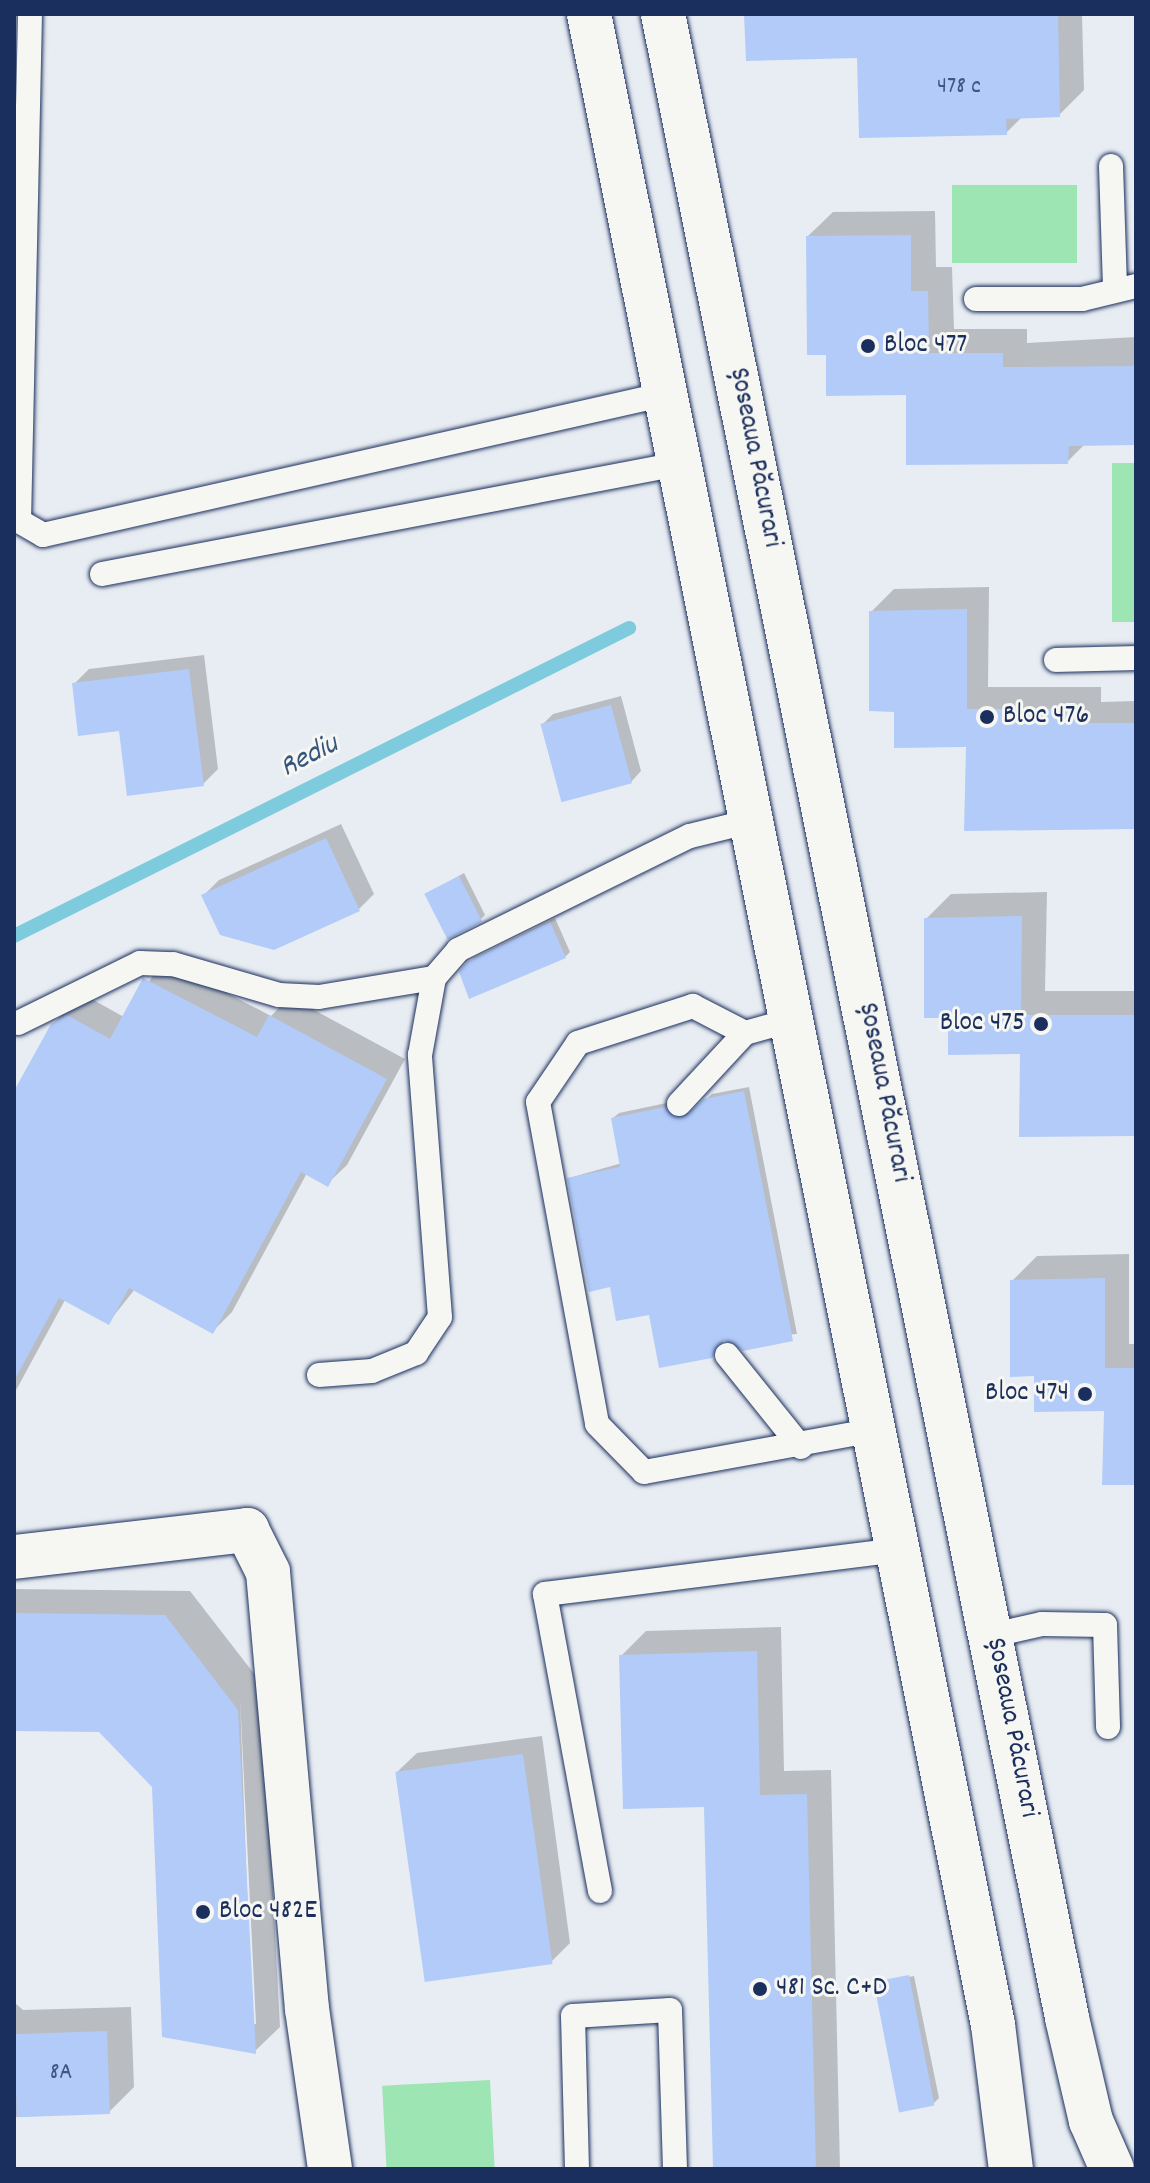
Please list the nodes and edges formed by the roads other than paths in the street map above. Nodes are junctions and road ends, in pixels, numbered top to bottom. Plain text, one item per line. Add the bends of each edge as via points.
1 (30, 14) edge
2 (589, 14) edge
3 (663, 14) edge
4 (1111, 166) dead end
5 (1125, 286) edge
6 (976, 299) dead end
7 (670, 393) junction
8 (684, 463) junction
9 (102, 574) dead end
10 (1136, 658) edge
11 (1056, 660) dead end
12 (755, 820) junction
13 (434, 978) junction
14 (795, 1019) junction
15 (18, 1023) dead end
16 (745, 1033) junction
17 (679, 1104) dead end
18 (727, 1355) dead end
19 (319, 1375) dead end
20 (876, 1430) junction
21 (801, 1447) junction
22 (900, 1550) junction
23 (14, 1557) edge
24 (993, 1635) junction
25 (1108, 1727) dead end
26 (600, 1891) dead end
27 (330, 2169) edge
28 (577, 2169) edge
29 (675, 2169) edge
30 (1011, 2169) edge
31 (1112, 2169) edge

1 - 7 lane via 19,521 43,535
2 - 7 main road
3 - 24 main road, Șoseaua Păcurari
4 - 5 lane
5 - 6 lane via 1082,299
7 - 8 main road
8 - 9 lane
8 - 12 main road
10 - 11 lane
12 - 13 lane via 662,849 458,950
12 - 14 main road
13 - 15 lane via 319,997 279,995 173,964 140,963
13 - 19 lane via 420,1055 440,1317 416,1353 372,1371
14 - 16 lane
14 - 20 main road
16 - 17 lane
16 - 21 lane via 693,1006 578,1043 538,1102 597,1424 644,1472
18 - 21 lane
20 - 21 lane
20 - 22 main road
22 - 26 lane via 545,1594
22 - 30 main road via 1002,2073
23 - 27 main road via 247,1530 268,1572 307,2009
24 - 25 lane via 1042,1624 1105,1625
24 - 31 main road, Șoseaua Păcurari via 1078,2071
28 - 29 lane via 573,2016 670,2010

